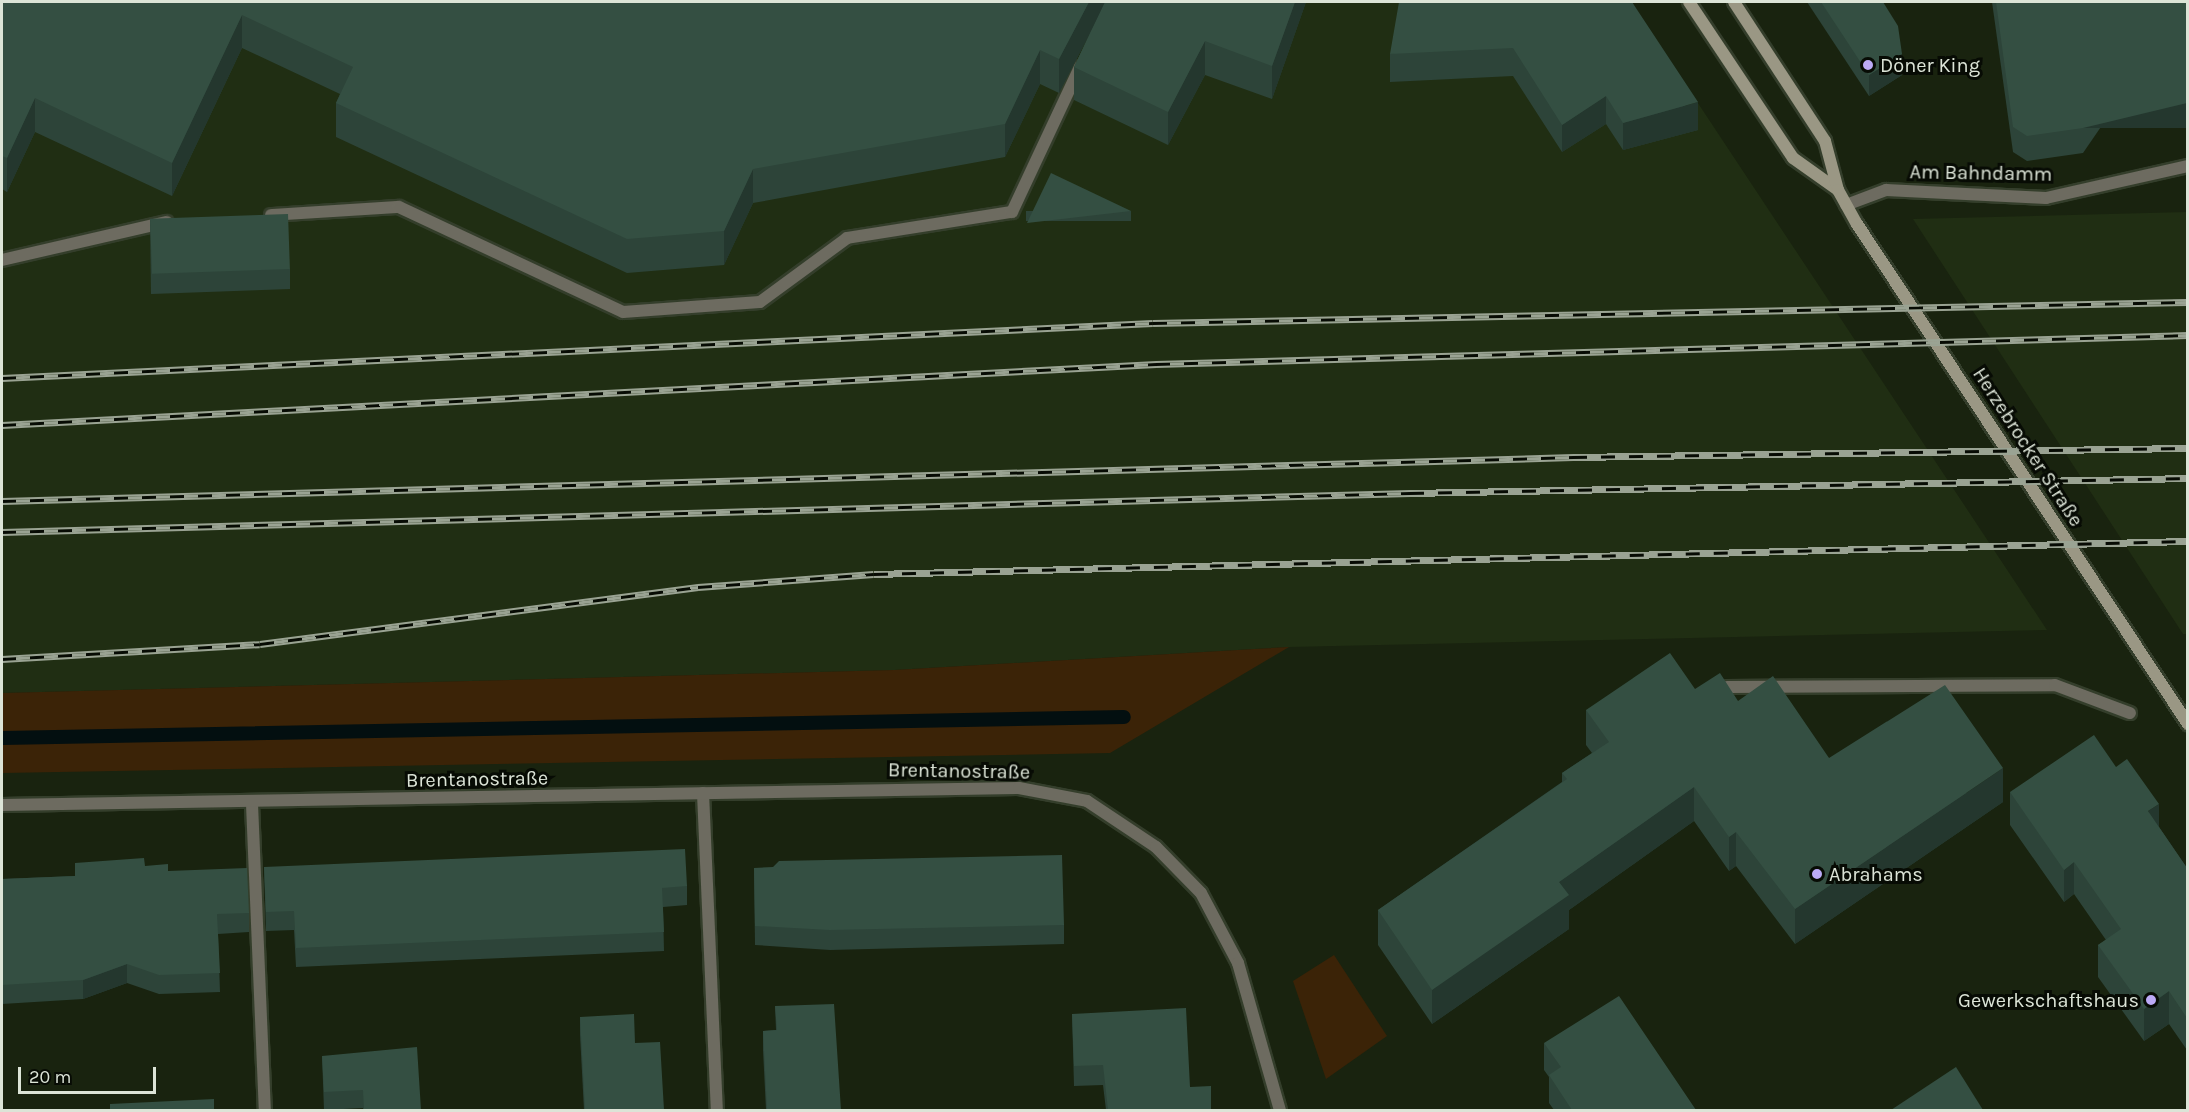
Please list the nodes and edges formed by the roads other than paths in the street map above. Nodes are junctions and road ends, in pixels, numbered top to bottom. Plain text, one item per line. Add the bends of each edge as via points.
1 (1689, 2) edge
2 (1734, 2) edge
3 (1087, 54) edge
4 (2187, 166) edge
5 (1838, 190) junction
6 (1846, 205) junction
7 (259, 216) edge
8 (178, 222) edge
9 (2, 260) edge
10 (1727, 687) edge
11 (2130, 713) dead end
12 (2187, 724) edge
13 (703, 793) junction
14 (252, 804) junction
15 (2, 805) edge
16 (265, 1110) edge
17 (717, 1110) edge
18 (1280, 1110) edge

1 - 5 main road, Herzebrocker Straße via 1793,158
2 - 5 main road, Herzebrocker Straße via 1825,141
3 - 7 street via 1012,212 848,238 760,302 623,312 399,207
4 - 6 street, Am Bahndamm via 2046,198 1886,190
5 - 6 main road, Herzebrocker Straße
6 - 12 main road, Herzebrocker Straße
8 - 9 street via 143,224
10 - 11 street via 2055,685
13 - 14 street, Brentanostraße
13 - 17 street
13 - 18 street, Brentanostraße via 1019,788 1087,801 1156,847 1201,893 1238,963
14 - 15 street, Brentanostraße
14 - 16 street

